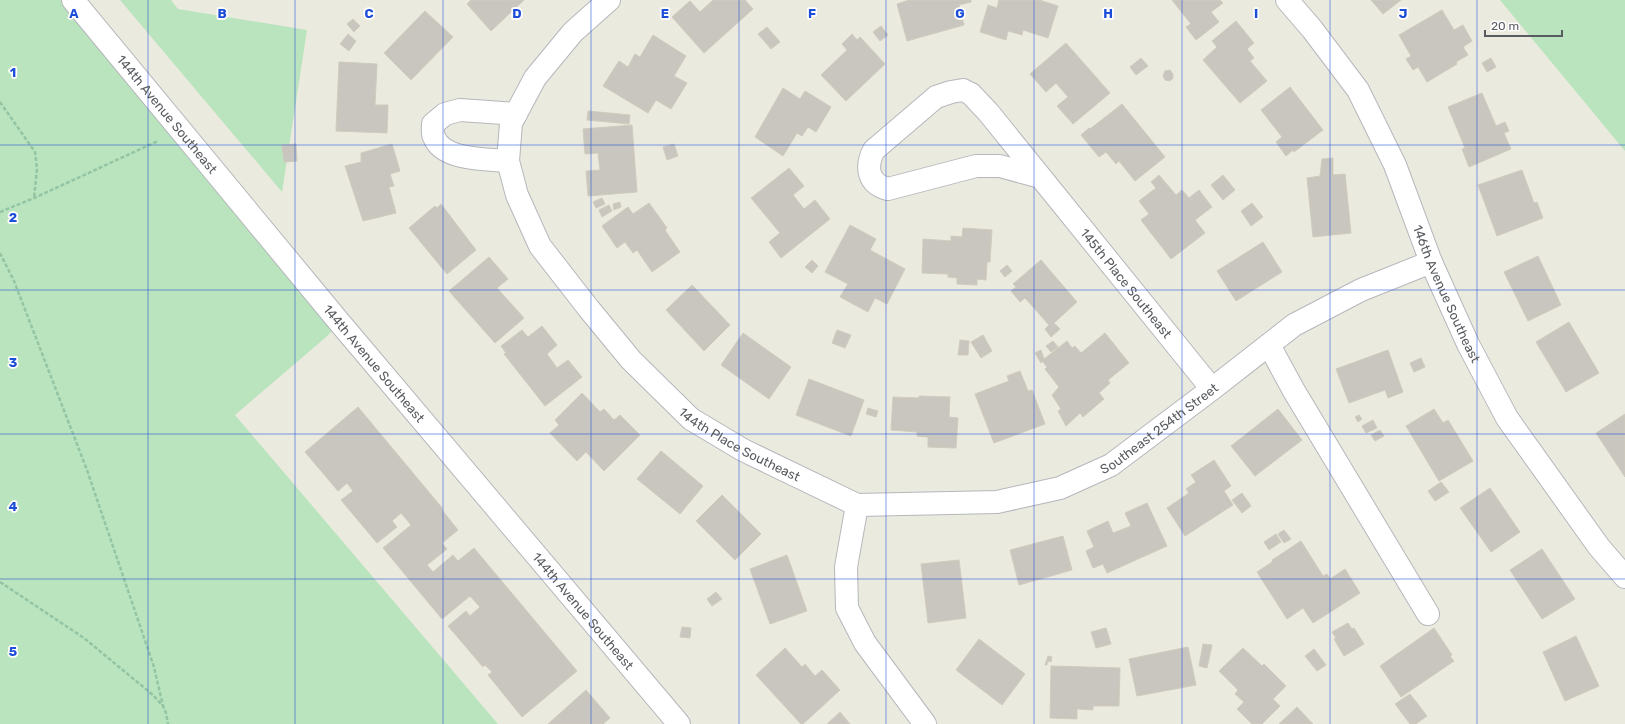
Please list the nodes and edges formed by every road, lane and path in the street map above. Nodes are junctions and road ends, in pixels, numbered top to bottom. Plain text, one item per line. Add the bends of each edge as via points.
1 (73, 0) edge
2 (609, 0) edge
3 (1287, 0) edge
4 (0, 102) edge
5 (513, 119) junction
6 (180, 130) junction
7 (508, 161) junction
8 (1040, 177) junction
9 (34, 198) junction
10 (0, 212) edge
11 (0, 253) edge
12 (1430, 262) junction
13 (1269, 344) junction
14 (1212, 389) junction
15 (858, 505) junction
16 (1625, 577) edge
17 (0, 582) edge
18 (1428, 614) dead end
19 (163, 706) junction
20 (168, 724) edge
21 (679, 724) edge
22 (924, 724) edge

1 - 6 street, 144th Avenue Southeast
2 - 5 street via 573,32 535,78
3 - 12 street, 146th Avenue Southeast via 1358,90 1395,165
4 - 9 path via 36,152
5 - 7 street, 144th Place Southeast
5 - 7 street via 460,110 445,114 433,124 434,137 443,148 458,157
6 - 9 path
6 - 21 street, 144th Avenue Southeast
7 - 15 street, 144th Place Southeast via 517,194 540,246 631,360 691,419 743,450
8 - 8 street, 145th Place Southeast via 988,112 971,94 963,90 936,97 874,150 868,161 869,173 879,187 888,190 976,166 1000,166
8 - 14 street, 145th Place Southeast
9 - 10 path
11 - 19 path via 14,281 87,470 154,667
12 - 13 street, Southeast 254th Street via 1361,290 1294,325
12 - 16 street, 146th Avenue Southeast via 1468,344 1507,418 1599,548
13 - 14 street, Southeast 254th Street
13 - 18 street via 1294,391
14 - 15 street, Southeast 254th Street via 1111,465 1060,488 997,502
15 - 22 street via 846,568 847,608 865,643
17 - 19 path via 84,638
19 - 20 path

